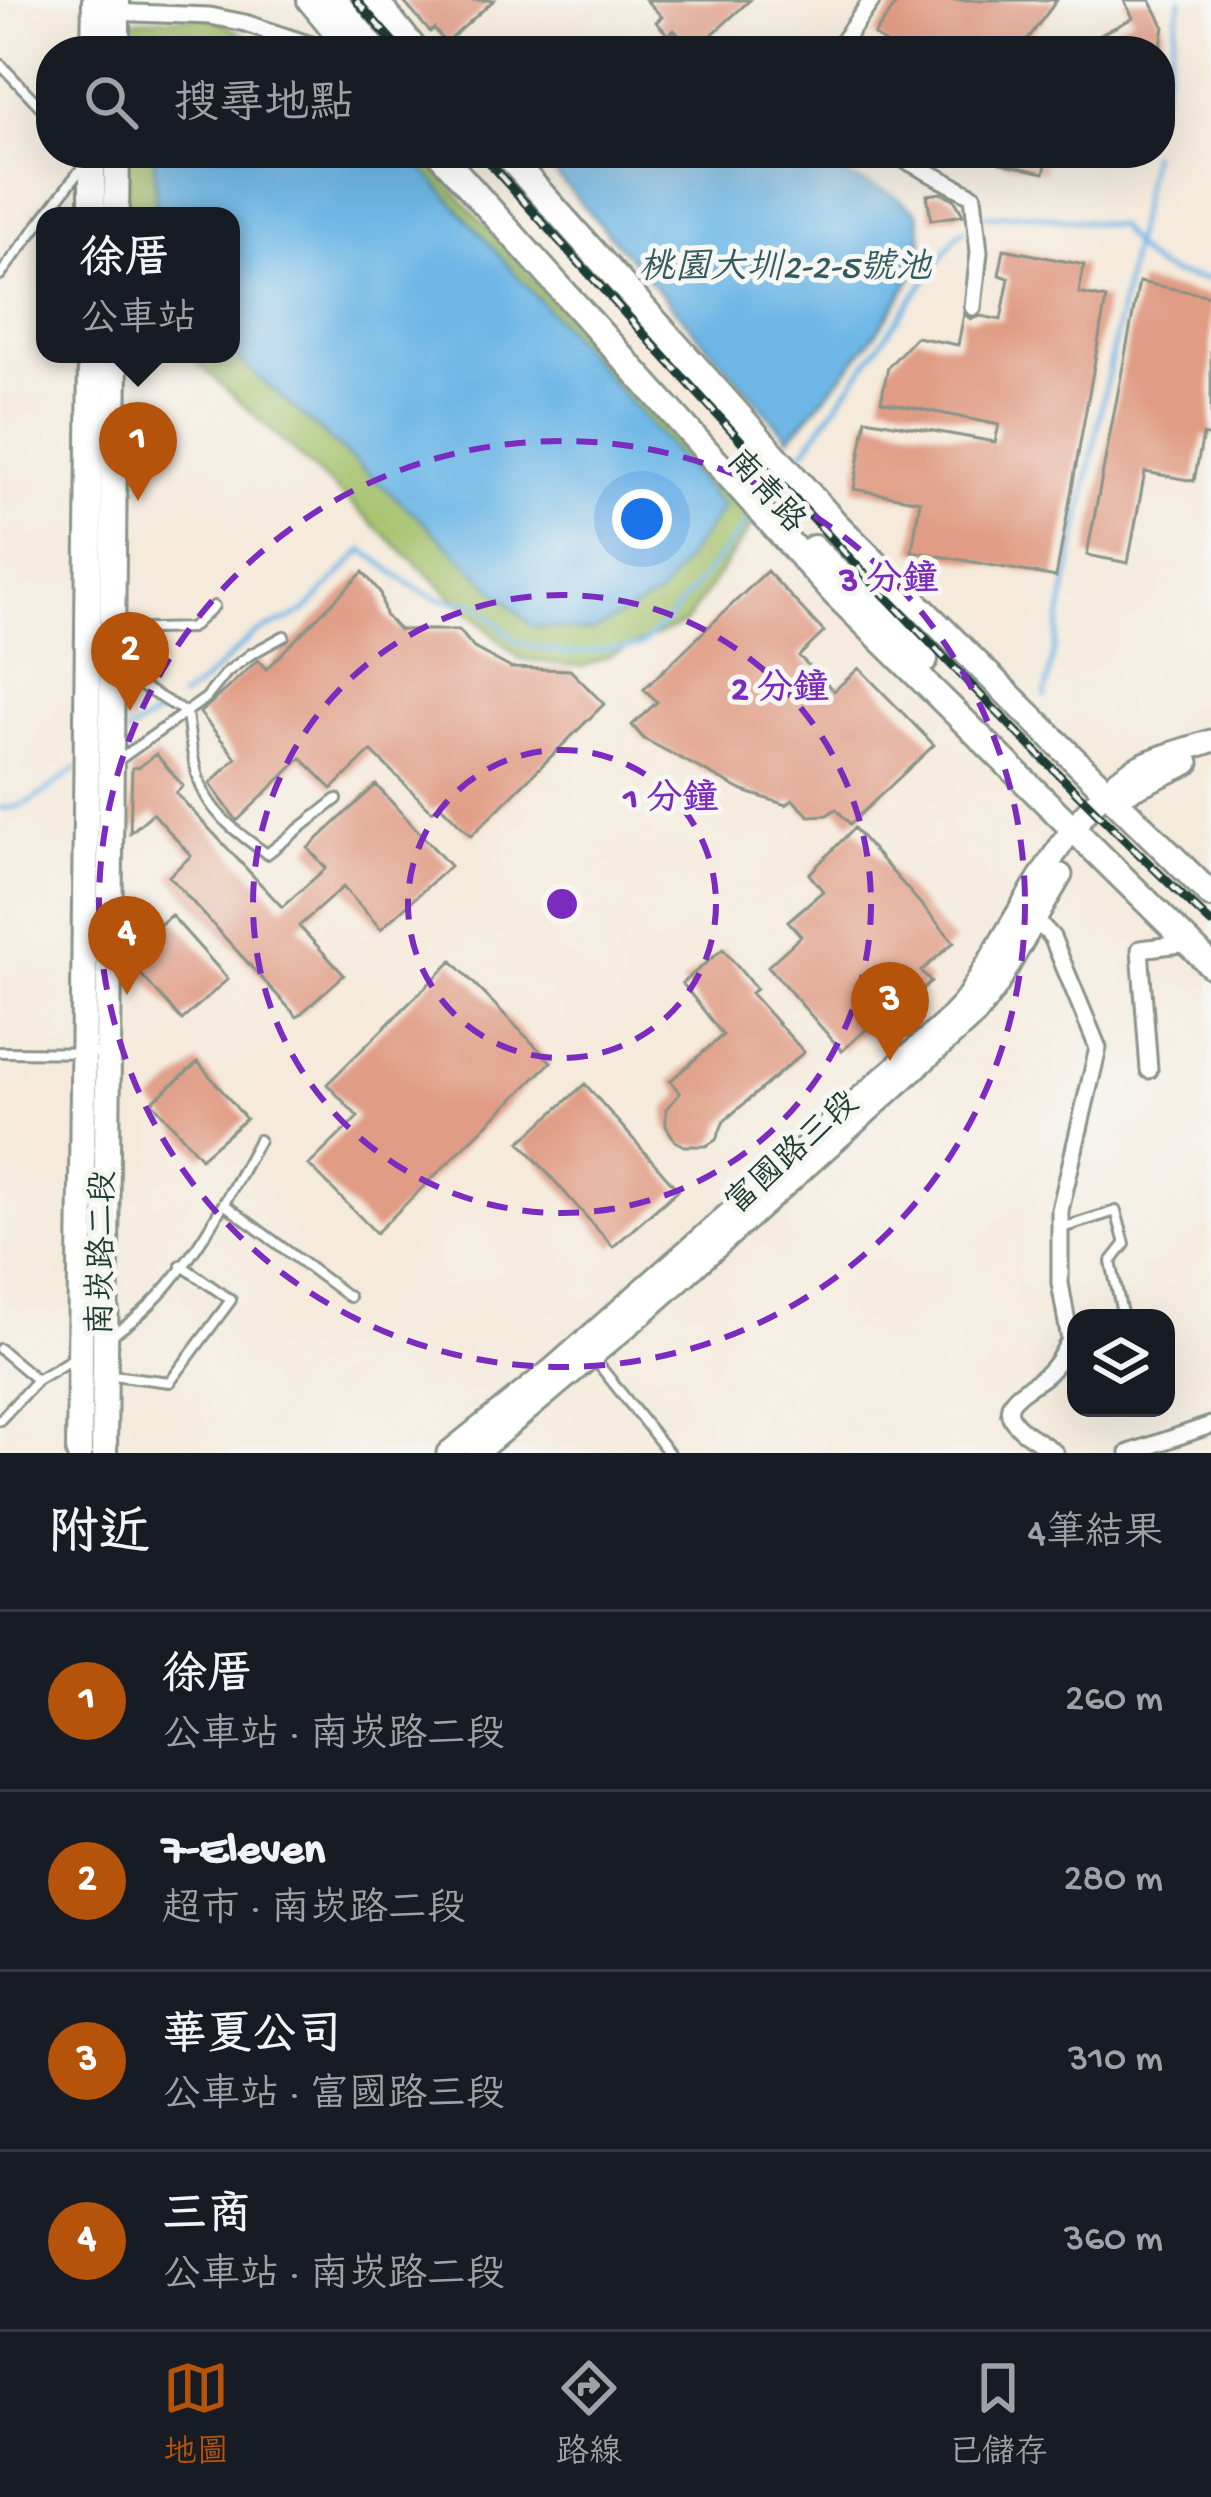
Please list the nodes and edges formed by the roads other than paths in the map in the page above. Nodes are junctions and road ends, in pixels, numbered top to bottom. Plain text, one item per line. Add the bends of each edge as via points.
1 (310, 0) edge
2 (334, 0) edge
3 (374, 0) edge
4 (395, 0) edge
5 (872, 0) edge
6 (106, 6) edge
7 (98, 36) edge
8 (113, 36) edge
9 (284, 36) edge
10 (340, 36) edge
11 (364, 36) edge
12 (404, 36) edge
13 (425, 36) edge
14 (847, 36) edge
15 (0, 64) edge
16 (36, 102) edge
17 (81, 168) edge
18 (92, 168) edge
19 (117, 168) edge
20 (452, 168) edge
21 (474, 168) edge
22 (518, 168) edge
23 (535, 168) edge
24 (920, 168) edge
25 (52, 207) edge
26 (92, 207) edge
27 (116, 207) edge
28 (36, 228) edge
29 (542, 249) junction
30 (593, 253) junction
31 (0, 275) edge
32 (635, 277) junction
33 (973, 307) dead end
34 (576, 309) junction
35 (91, 363) edge
36 (115, 363) edge
37 (848, 512) junction
38 (883, 569) junction
39 (214, 606) dead end
40 (112, 630) junction
41 (284, 636) dead end
42 (100, 669) junction
43 (187, 713) junction
44 (1211, 741) edge
45 (985, 744) junction
46 (1211, 756) edge
47 (110, 766) junction
48 (1043, 781) junction
49 (1115, 792) junction
50 (337, 799) dead end
51 (1083, 829) junction
52 (1211, 875) edge
53 (1211, 895) edge
54 (1029, 913) junction
55 (1200, 944) edge
56 (1211, 965) edge
57 (0, 1052) edge
58 (95, 1053) junction
59 (1149, 1070) dead end
60 (259, 1140) dead end
61 (224, 1204) junction
62 (1060, 1228) junction
63 (181, 1265) junction
64 (349, 1298) dead end
65 (638, 1306) junction
66 (1121, 1309) edge
67 (104, 1340) junction
68 (0, 1349) edge
69 (80, 1354) junction
70 (592, 1356) junction
71 (104, 1374) junction
72 (38, 1380) junction
73 (0, 1420) edge
74 (1211, 1426) edge
75 (79, 1453) edge
76 (104, 1453) edge
77 (448, 1453) edge
78 (476, 1453) edge
79 (669, 1453) edge
80 (1055, 1453) edge
81 (1130, 1453) edge

1 - 10 main road
2 - 11 main road
3 - 12 main road
4 - 13 main road
5 - 14 street
6 - 7 main road
6 - 8 main road
6 - 9 street via 210,16
15 - 16 lane
17 - 25 lane
18 - 26 main road
19 - 27 main road
20 - 34 main road
21 - 29 main road, 南青路
22 - 30 main road, 南青路
23 - 32 main road
24 - 33 street via 973,196
28 - 31 lane
29 - 34 main road, 南青路
29 - 48 main road, 南青路 via 811,545
30 - 32 main road, 南青路
30 - 38 main road, 南青路
32 - 37 main road
34 - 45 main road via 835,594
35 - 42 main road, 南崁路二段
36 - 40 main road, 南崁路二段
37 - 38 main road, 南青路
37 - 49 main road
38 - 49 main road, 南青路
39 - 40 lane via 191,628
40 - 42 main road, 南崁路二段
41 - 43 lane via 227,672
42 - 43 lane
42 - 47 main road, 南崁路二段
42 - 58 main road, 南崁路二段
43 - 47 lane
43 - 50 lane via 202,794 228,827 267,854
44 - 49 street, 富國路三段 via 1139,767
45 - 48 main road, 南青路
45 - 51 main road
46 - 49 street, 富國路三段
47 - 58 main road, 南崁路二段
48 - 51 main road, 南青路
49 - 51 street, 富國路三段
49 - 52 main road
49 - 53 main road, 南青路
51 - 54 street, 富國路三段
51 - 55 main road, 南青路
54 - 62 street via 1052,937 1098,1048
54 - 65 street, 富國路三段 via 963,1004
55 - 56 main road, 南青路
55 - 59 street via 1140,949
57 - 58 lane
58 - 67 main road, 南崁路二段
58 - 69 main road, 南崁路二段
60 - 61 lane
61 - 63 lane
61 - 64 lane
62 - 66 lane via 1116,1211 1126,1244 1111,1262
62 - 80 street via 1070,1340 1053,1369 1025,1386 1011,1407 1024,1432
63 - 67 lane via 138,1320
63 - 71 lane via 231,1300 170,1382
65 - 70 street, 富國路三段
65 - 77 street, 富國路三段
67 - 69 lane
67 - 71 main road, 南崁路二段
68 - 72 lane
69 - 72 lane
69 - 75 main road, 南崁路二段
70 - 78 street, 富國路三段
70 - 79 lane
71 - 76 main road, 南崁路二段
72 - 73 lane
74 - 81 street

